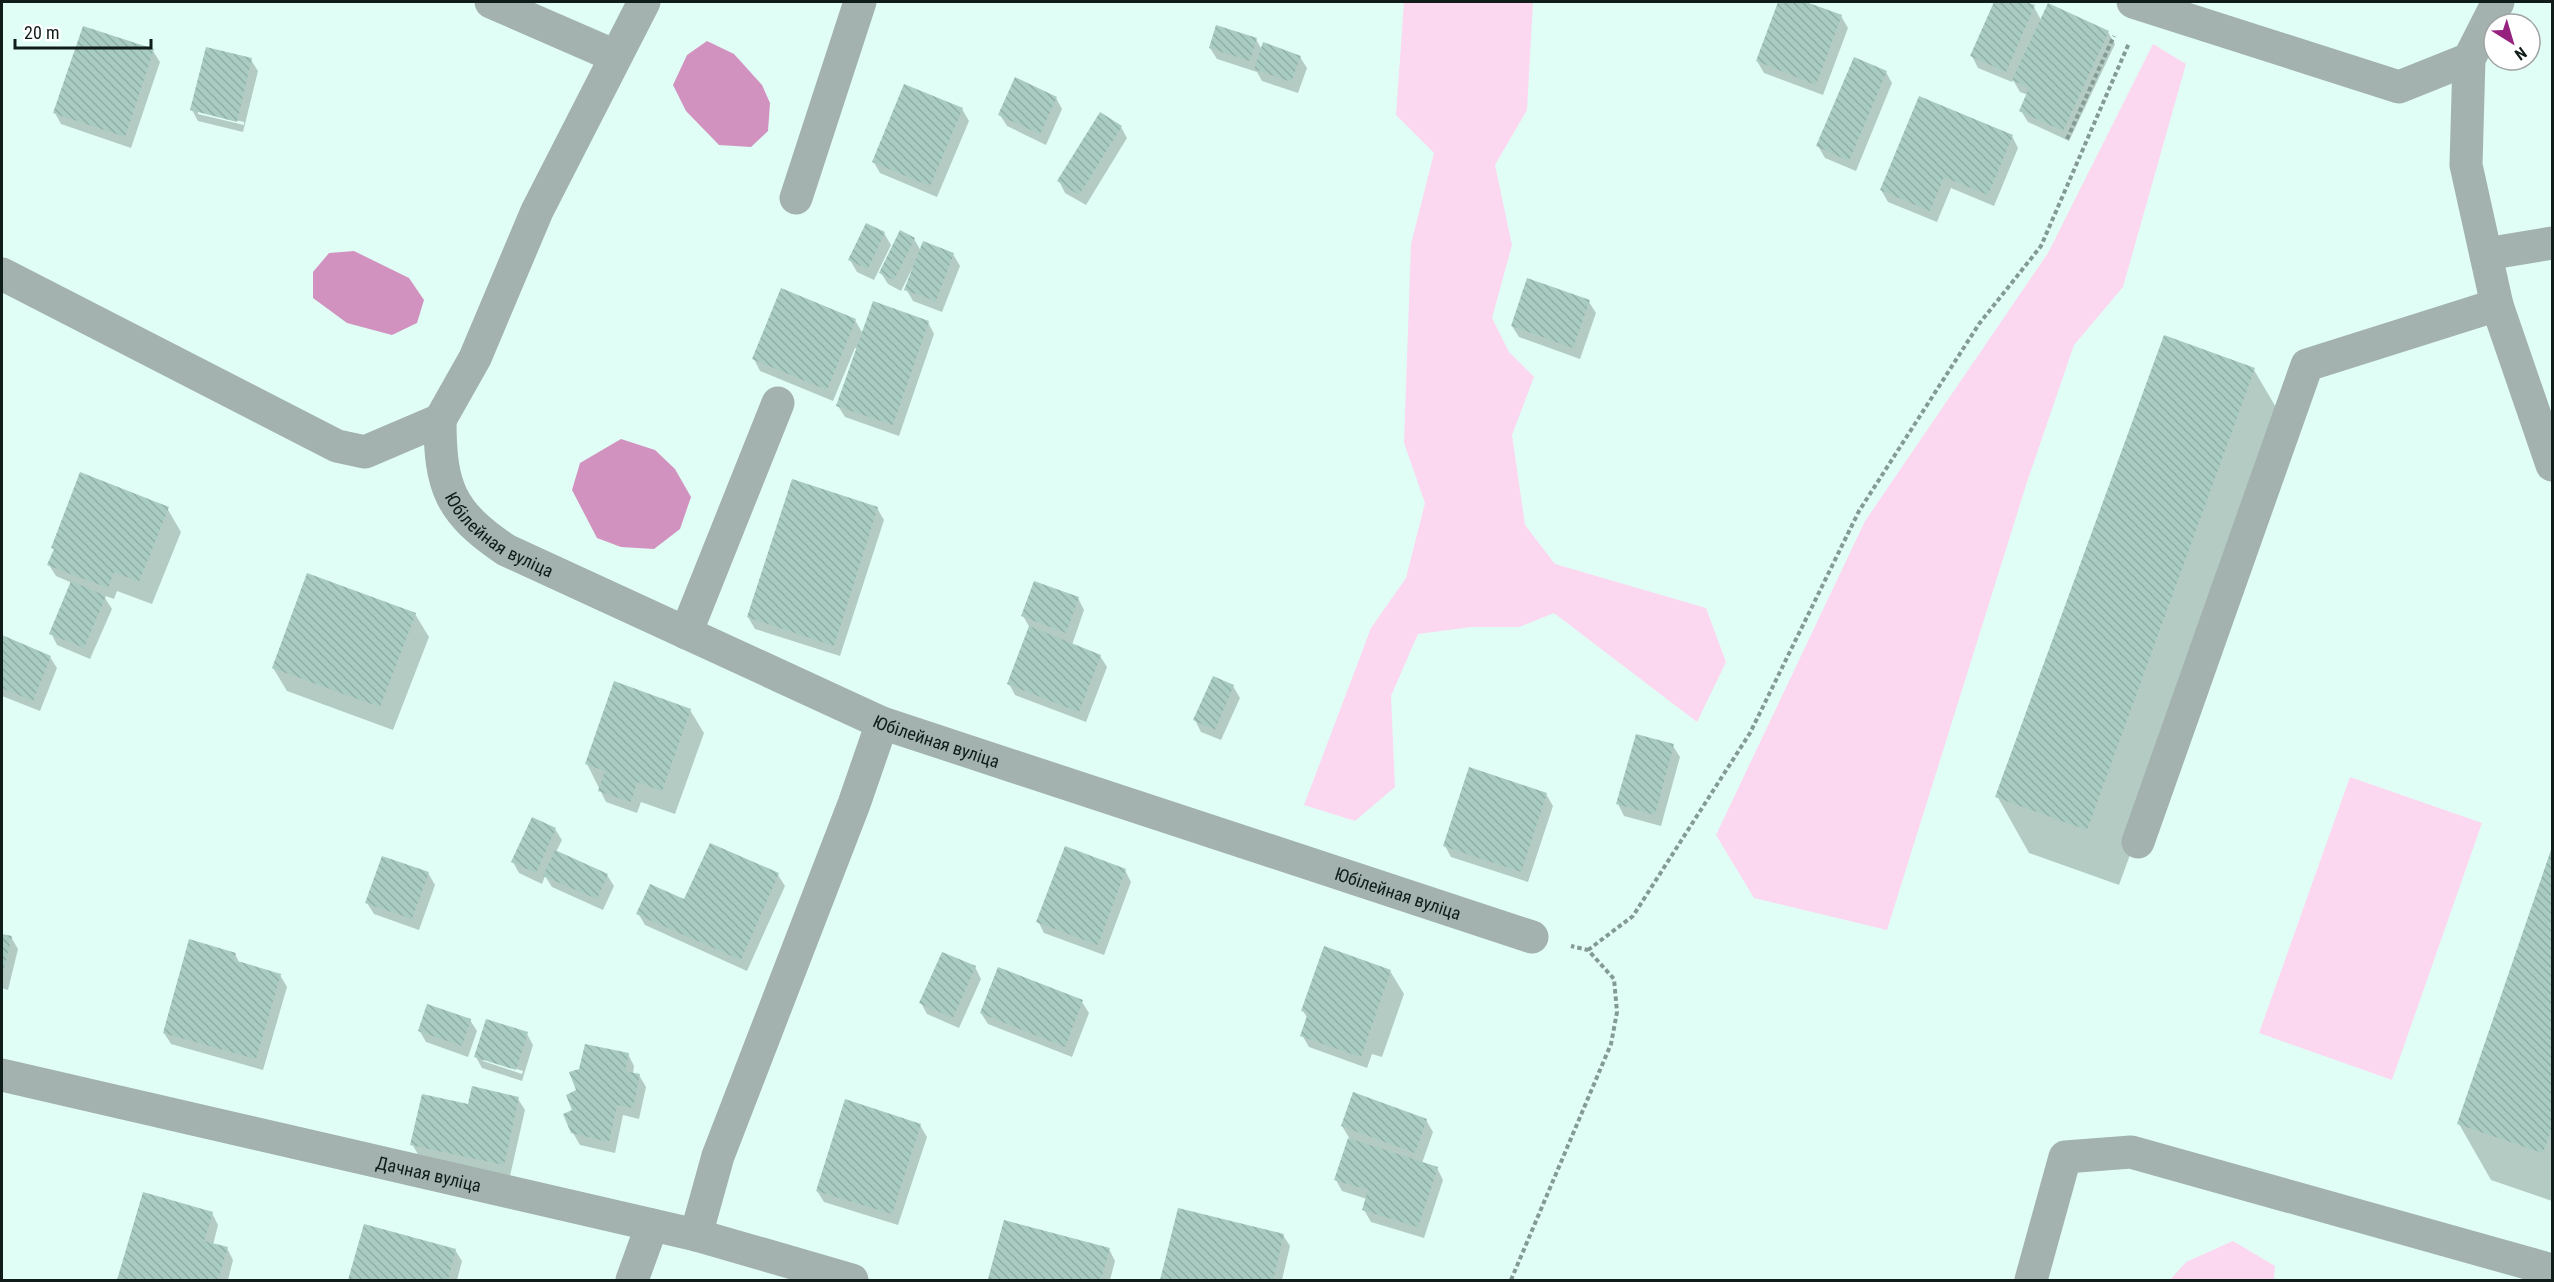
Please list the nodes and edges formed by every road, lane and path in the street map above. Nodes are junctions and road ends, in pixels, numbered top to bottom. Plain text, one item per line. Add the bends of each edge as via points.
1 (491, 2) edge
2 (645, 2) edge
3 (860, 2) edge
4 (2498, 2) edge
5 (2139, 4) edge
6 (2115, 33) dead end
7 (615, 56) junction
8 (2469, 59) junction
9 (2067, 139) dead end
10 (796, 198) dead end
11 (2553, 243) edge
12 (2486, 254) junction
13 (2, 274) edge
14 (2496, 305) junction
15 (778, 403) dead end
16 (440, 420) junction
17 (2553, 465) edge
18 (686, 633) junction
19 (882, 723) junction
20 (2138, 842) dead end
21 (1532, 938) joint
22 (1588, 950) junction
23 (2, 1075) edge
24 (652, 1225) junction
25 (696, 1235) junction
26 (2553, 1270) edge
27 (632, 1281) edge
28 (852, 1281) edge
29 (1511, 1281) edge
30 (2031, 1281) edge

1 - 7 street
2 - 7 street, Юбілейная вуліца
3 - 10 street
4 - 8 street
5 - 8 street via 2400,87
5 - 22 path via 2040,246 1979,324 1859,511 1744,743 1632,916
6 - 9 path
7 - 16 street, Юбілейная вуліца via 537,211 475,358
8 - 12 street via 2466,165
11 - 12 street
12 - 14 street
13 - 16 street via 337,446 365,452
14 - 17 street
14 - 20 street via 2307,364
15 - 18 street
16 - 18 street, Юбілейная вуліца via 444,476 451,495 460,513 482,534 506,550
18 - 19 street, Юбілейная вуліца
19 - 21 street, Юбілейная вуліца
19 - 25 street via 718,1156
21 - 22 path
22 - 29 path via 1614,979 1617,1012 1611,1044
23 - 24 street, Дачная вуліца
24 - 25 street, Дачная вуліца
24 - 27 street
25 - 28 street, Дачная вуліца
26 - 30 street via 2131,1152 2065,1157

